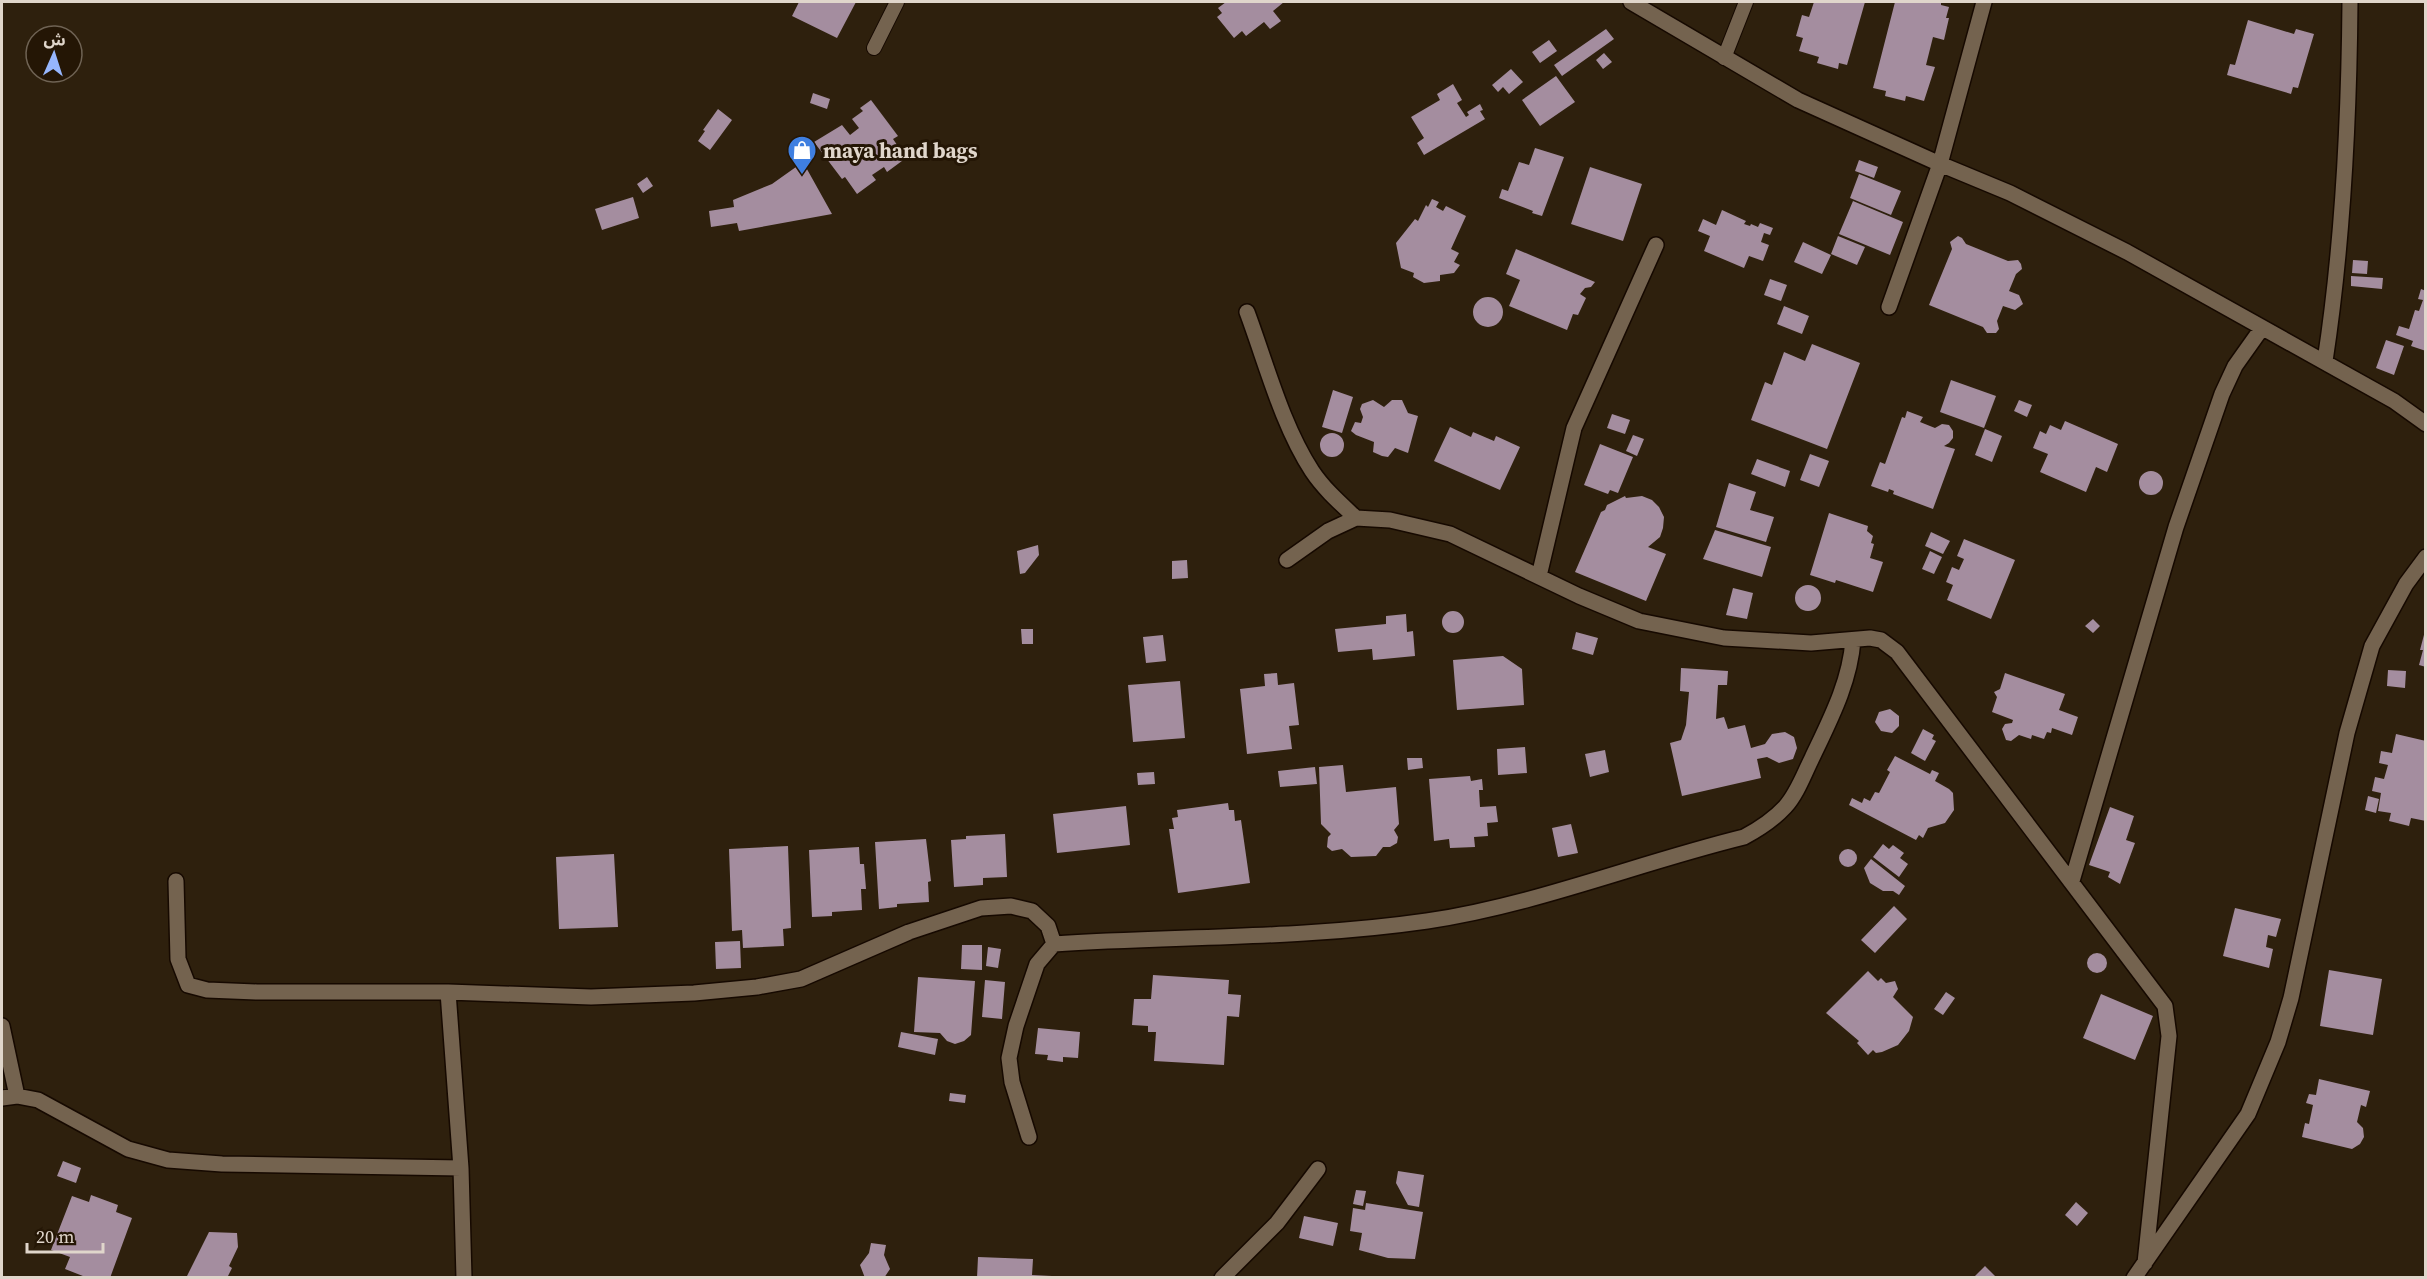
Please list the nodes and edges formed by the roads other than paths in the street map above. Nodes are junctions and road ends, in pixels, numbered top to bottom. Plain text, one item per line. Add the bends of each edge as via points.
1 (897, 2) edge
2 (1631, 2) edge
3 (1746, 2) edge
4 (1984, 2) edge
5 (2350, 2) edge
6 (874, 48) dead end
7 (1724, 58) junction
8 (1940, 164) junction
9 (1656, 245) dead end
10 (1889, 307) dead end
11 (1247, 312) dead end
12 (2262, 328) junction
13 (2325, 361) junction
14 (2426, 424) edge
15 (1356, 518) junction
16 (2426, 557) edge
17 (1287, 560) dead end
18 (1539, 576) junction
19 (1853, 640) junction
20 (176, 881) dead end
21 (2072, 881) junction
22 (1054, 944) junction
23 (448, 992) junction
24 (2, 1026) edge
25 (9, 1097) edge
26 (1029, 1137) dead end
27 (461, 1168) junction
28 (1318, 1169) dead end
29 (2145, 1263) junction
30 (464, 1278) edge
31 (1222, 1278) edge
32 (2134, 1278) edge

1 - 6 lane
2 - 7 street
3 - 7 lane
4 - 8 street
5 - 13 street via 2336,285
7 - 8 street via 1798,100
8 - 10 street
8 - 12 street via 2010,192
9 - 18 street via 1575,428
11 - 15 street via 1286,419 1311,469 1328,492
12 - 13 street
12 - 21 street via 2235,366 2222,394 2176,527
13 - 14 street
15 - 17 street via 1328,531
15 - 18 street via 1390,520 1450,534
16 - 29 street via 2406,584 2372,646 2347,733 2278,1042 2248,1114
18 - 19 street via 1639,621 1724,638 1811,643
19 - 21 street via 1881,640 1897,652
19 - 22 street via 1839,699 1804,775 1786,806 1762,828 1743,837 1489,910 1426,921 1241,938
20 - 23 street via 178,959 188,985 207,990 257,992
21 - 29 street via 2165,1006 2169,1036
22 - 23 street via 1048,926 1032,911 1011,906 981,908 909,932 801,979 757,987 591,997
22 - 26 street via 1037,964 1009,1058
23 - 27 street
24 - 25 street
25 - 27 street via 38,1100 128,1149 168,1160
27 - 30 street
28 - 31 street via 1277,1223
29 - 32 street

